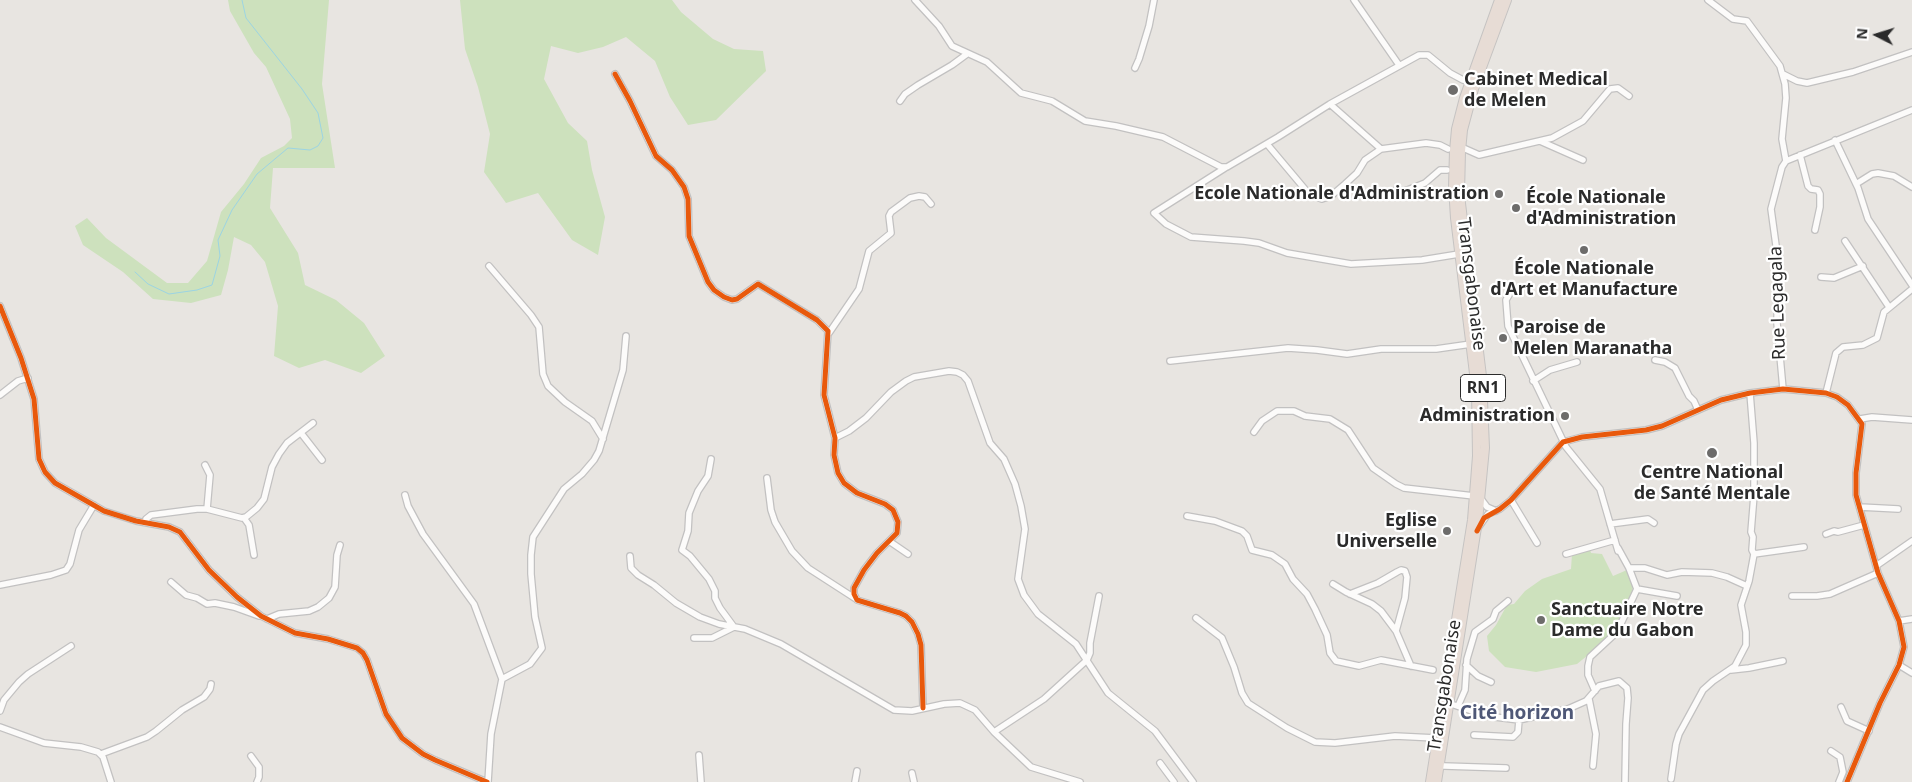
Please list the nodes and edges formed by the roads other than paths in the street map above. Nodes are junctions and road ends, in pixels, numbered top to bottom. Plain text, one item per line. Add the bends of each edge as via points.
1 (915, 0) edge
2 (1154, 0) edge
3 (1354, 0) edge
4 (1499, 0) edge
5 (1507, 0) edge
6 (1708, 0) edge
7 (1912, 52) edge
8 (967, 54) junction
9 (1399, 65) junction
10 (1134, 68) dead end
11 (615, 74) dead end
12 (1783, 74) junction
13 (1463, 80) dead end
14 (1629, 96) dead end
15 (900, 101) dead end
16 (1330, 104) junction
17 (1912, 110) edge
18 (1835, 140) junction
19 (1540, 141) junction
20 (1267, 144) junction
21 (1461, 147) junction
22 (1381, 149) junction
23 (1448, 149) dead end
24 (1800, 155) junction
25 (1583, 160) dead end
26 (1786, 161) junction
27 (1227, 167) junction
28 (1447, 170) dead end
29 (1856, 184) junction
30 (1912, 187) edge
31 (1396, 190) dead end
32 (931, 204) dead end
33 (1816, 230) dead end
34 (1845, 240) dead end
35 (1459, 254) junction
36 (489, 266) dead end
37 (1863, 266) junction
38 (1821, 277) dead end
39 (1912, 285) edge
40 (1912, 289) edge
41 (1509, 295) dead end
42 (0, 306) edge
43 (1889, 307) junction
44 (829, 333) junction
45 (626, 336) dead end
46 (1471, 344) junction
47 (1655, 360) dead end
48 (1170, 361) dead end
49 (1577, 362) dead end
50 (28, 378) junction
51 (1533, 380) junction
52 (1783, 389) junction
53 (1750, 393) junction
54 (1826, 393) junction
55 (0, 395) edge
56 (1698, 410) junction
57 (1860, 419) junction
58 (1912, 420) edge
59 (313, 423) dead end
60 (1254, 432) dead end
61 (301, 433) junction
62 (836, 438) junction
63 (603, 440) junction
64 (1563, 442) junction
65 (322, 460) dead end
66 (711, 460) dead end
67 (205, 466) dead end
68 (767, 478) dead end
69 (405, 495) dead end
70 (1477, 498) junction
71 (1510, 500) junction
72 (94, 505) junction
73 (1860, 507) junction
74 (207, 509) junction
75 (1898, 509) dead end
76 (1496, 511) junction
77 (1186, 516) dead end
78 (244, 518) junction
79 (145, 522) junction
80 (1654, 523) dead end
81 (1610, 524) junction
82 (1864, 524) junction
83 (1476, 532) junction
84 (1826, 534) dead end
85 (1614, 540) junction
86 (890, 541) junction
87 (1912, 541) edge
88 (1537, 543) dead end
89 (340, 545) dead end
90 (1804, 547) dead end
91 (908, 554) dead end
92 (1566, 554) dead end
93 (1754, 554) junction
94 (254, 555) dead end
95 (630, 556) dead end
96 (1876, 566) junction
97 (1629, 568) junction
98 (1878, 573) junction
99 (171, 582) dead end
100 (0, 584) edge
101 (1333, 584) dead end
102 (1747, 586) junction
103 (1637, 589) junction
104 (1350, 594) junction
105 (1099, 596) dead end
106 (1677, 596) dead end
107 (1792, 596) dead end
108 (857, 600) junction
109 (1508, 601) dead end
110 (1196, 618) dead end
111 (1912, 619) edge
112 (269, 620) junction
113 (1899, 621) junction
114 (734, 627) junction
115 (1396, 632) junction
116 (694, 638) dead end
117 (71, 646) dead end
118 (1087, 660) junction
119 (1782, 661) dead end
120 (1466, 665) junction
121 (1899, 665) junction
122 (1411, 666) junction
123 (1433, 670) dead end
124 (1731, 670) junction
125 (1912, 673) edge
126 (502, 680) junction
127 (1492, 682) dead end
128 (211, 684) dead end
129 (1595, 691) junction
130 (1589, 699) junction
131 (1841, 707) dead end
132 (922, 708) junction
133 (0, 711) edge
134 (1519, 720) junction
135 (0, 727) edge
136 (1869, 731) junction
137 (994, 732) junction
138 (1474, 736) dead end
139 (1436, 738) junction
140 (1831, 751) dead end
141 (101, 754) junction
142 (698, 755) dead end
143 (251, 756) dead end
144 (1160, 763) dead end
145 (1444, 766) dead end
146 (1593, 766) dead end
147 (1506, 768) dead end
148 (857, 771) dead end
149 (912, 773) dead end
150 (1671, 779) dead end
151 (111, 782) edge
152 (257, 782) edge
153 (488, 782) edge
154 (701, 782) edge
155 (855, 782) edge
156 (914, 782) edge
157 (1080, 782) edge
158 (1174, 782) edge
159 (1193, 782) edge
160 (1430, 782) edge
161 (1437, 782) edge
162 (1625, 782) edge
163 (1839, 782) edge
164 (1847, 782) edge

1 - 8 street via 952,46
2 - 10 street
3 - 9 street
4 - 35 highway, Transgabonaise / RN1 via 1471,76 1456,134 1453,187
5 - 21 highway, Transgabonaise / RN1 via 1474,89
6 - 12 street via 1733,19 1747,21
7 - 12 street via 1807,83
8 - 15 street via 905,94
8 - 27 street via 992,66 1021,94 1052,101 1085,121 1163,137 1215,165
9 - 13 street via 1419,55 1428,55
9 - 16 street
11 - 44 street via 656,156 684,187 688,199 689,236 714,290 732,300 758,284 817,320
12 - 26 street via 1786,98 1782,139
14 - 19 street via 1616,87 1610,89 1583,121 1562,134
16 - 20 street
16 - 22 street
17 - 18 street
18 - 24 street
18 - 29 street
19 - 21 street via 1478,155
19 - 25 street
20 - 22 street via 1309,194 1322,199 1331,196 1357,173 1365,160
20 - 27 street
21 - 70 highway, Transgabonaise / RN1 via 1460,195 1484,402 1485,448
22 - 23 street via 1426,143 1440,144
24 - 26 street
24 - 33 street via 1808,186 1820,194
26 - 52 street, Rue Legagala via 1772,209 1778,260 1777,323
27 - 35 street via 1154,213 1166,224 1191,237 1252,242 1287,253 1351,264 1422,260
28 - 31 street via 1440,170 1424,183 1405,191
29 - 30 street via 1878,173 1894,176
29 - 39 street via 1874,230
32 - 44 street via 926,197 919,196 910,198 891,212 891,233 869,251 859,289
34 - 37 street
35 - 46 highway, Transgabonaise / RN1
36 - 63 street via 539,327 548,386 592,421
37 - 38 street via 1834,278
37 - 43 street
40 - 43 street
41 - 51 street via 1506,300 1508,326
42 - 50 street
43 - 54 street via 1882,316 1877,338 1863,345 1842,347 1836,353
44 - 62 street via 824,395
45 - 63 street via 623,370
46 - 48 street via 1347,354 1288,348
46 - 70 highway, Transgabonaise / RN1 via 1476,390
47 - 56 street via 1675,368
49 - 51 street via 1550,370
50 - 55 street via 18,381
50 - 72 street via 36,409 38,451 45,472 62,488
51 - 64 street
52 - 53 street
52 - 54 street
53 - 56 street
53 - 93 street via 1754,443 1751,532
54 - 57 street via 1848,405
56 - 64 street via 1646,430
57 - 58 street
57 - 73 street via 1862,434 1856,484
59 - 61 street
60 - 70 street via 1262,421 1277,411 1294,411 1330,419 1348,430 1373,468 1396,484 1404,488
61 - 65 street
61 - 78 street via 279,454 264,498 258,508
62 - 86 street via 836,467 844,483 856,493 884,504 898,519 897,533
62 - 118 street via 862,422 891,392 914,377 949,372 963,375 968,380 987,437 1004,459 1021,506 1025,529 1018,570 1020,588 1032,607 1076,644
63 - 126 street via 594,460 564,489 535,532 530,564 535,618 542,648 530,664
64 - 71 street
64 - 81 street via 1600,489
66 - 114 street via 708,476 689,513 682,550 709,579 720,608
67 - 74 street via 210,475
68 - 108 street via 775,522 792,551 808,568
69 - 126 street via 423,534 474,604
70 - 76 street
70 - 83 highway, Transgabonaise / RN1
70 - 139 highway, Transgabonaise / RN1
71 - 76 street
71 - 88 street
72 - 79 street via 115,515
72 - 100 street via 79,530 66,570
73 - 75 street
73 - 82 street
74 - 78 street
74 - 79 street via 157,513 148,516
76 - 83 street via 1484,518
77 - 122 street via 1215,521 1242,531 1252,550 1272,555 1285,564 1316,608 1330,653 1336,661 1359,666 1381,660
78 - 94 street via 249,525
79 - 112 street via 180,532 209,570 237,597
80 - 81 street via 1648,519
81 - 85 street
82 - 84 street
82 - 96 street
83 - 161 highway, Transgabonaise / RN1
85 - 92 street
85 - 97 street
86 - 91 street
86 - 108 street via 864,570 854,588
87 - 96 street
89 - 112 street via 336,587 329,598 309,611 279,614
90 - 93 street
93 - 102 street
95 - 114 street via 631,568 676,603 700,617
96 - 98 street
97 - 102 street via 1644,568 1662,574 1712,573
97 - 103 street
98 - 107 street via 1830,594
98 - 113 street
99 - 112 street via 186,595 207,604 234,607
101 - 104 street
102 - 124 street via 1741,605 1746,645
103 - 106 street
103 - 129 street via 1617,632 1590,657 1588,675
104 - 115 street via 1381,611
104 - 115 street via 1404,571 1407,577 1405,598
105 - 118 street
108 - 132 street via 900,613 912,622 921,645
109 - 120 street via 1493,619 1475,632
110 - 139 street via 1222,638 1248,703 1315,742 1335,743 1394,736
111 - 113 street
112 - 153 street via 295,633 349,645 363,653 386,714 402,738 423,754
113 - 121 street via 1904,647
114 - 116 street via 712,638
114 - 132 street via 781,644 890,708 904,712
115 - 122 street
117 - 133 street via 19,682 4,700
118 - 137 street via 1044,699
118 - 159 street via 1102,687 1155,731
119 - 124 street
120 - 127 street via 1478,676
120 - 134 street via 1465,690 1456,706 1486,716
121 - 125 street
121 - 136 street
122 - 123 street
124 - 150 street via 1703,690 1679,734
126 - 153 street via 491,734
128 - 141 street via 204,698 182,710 147,737
129 - 130 street
129 - 162 street via 1604,683 1617,680 1627,688
130 - 134 street via 1562,711
130 - 146 street via 1596,734
131 - 136 street via 1847,721
132 - 137 street via 966,705
134 - 138 street via 1514,737
135 - 141 street via 44,743 81,747
136 - 164 street
137 - 157 street via 1031,767
139 - 160 highway, Transgabonaise / RN1
140 - 163 street via 1840,757 1843,772
141 - 151 street
142 - 154 street
143 - 152 street via 259,767
144 - 158 street
145 - 147 street
148 - 155 street
149 - 156 street

